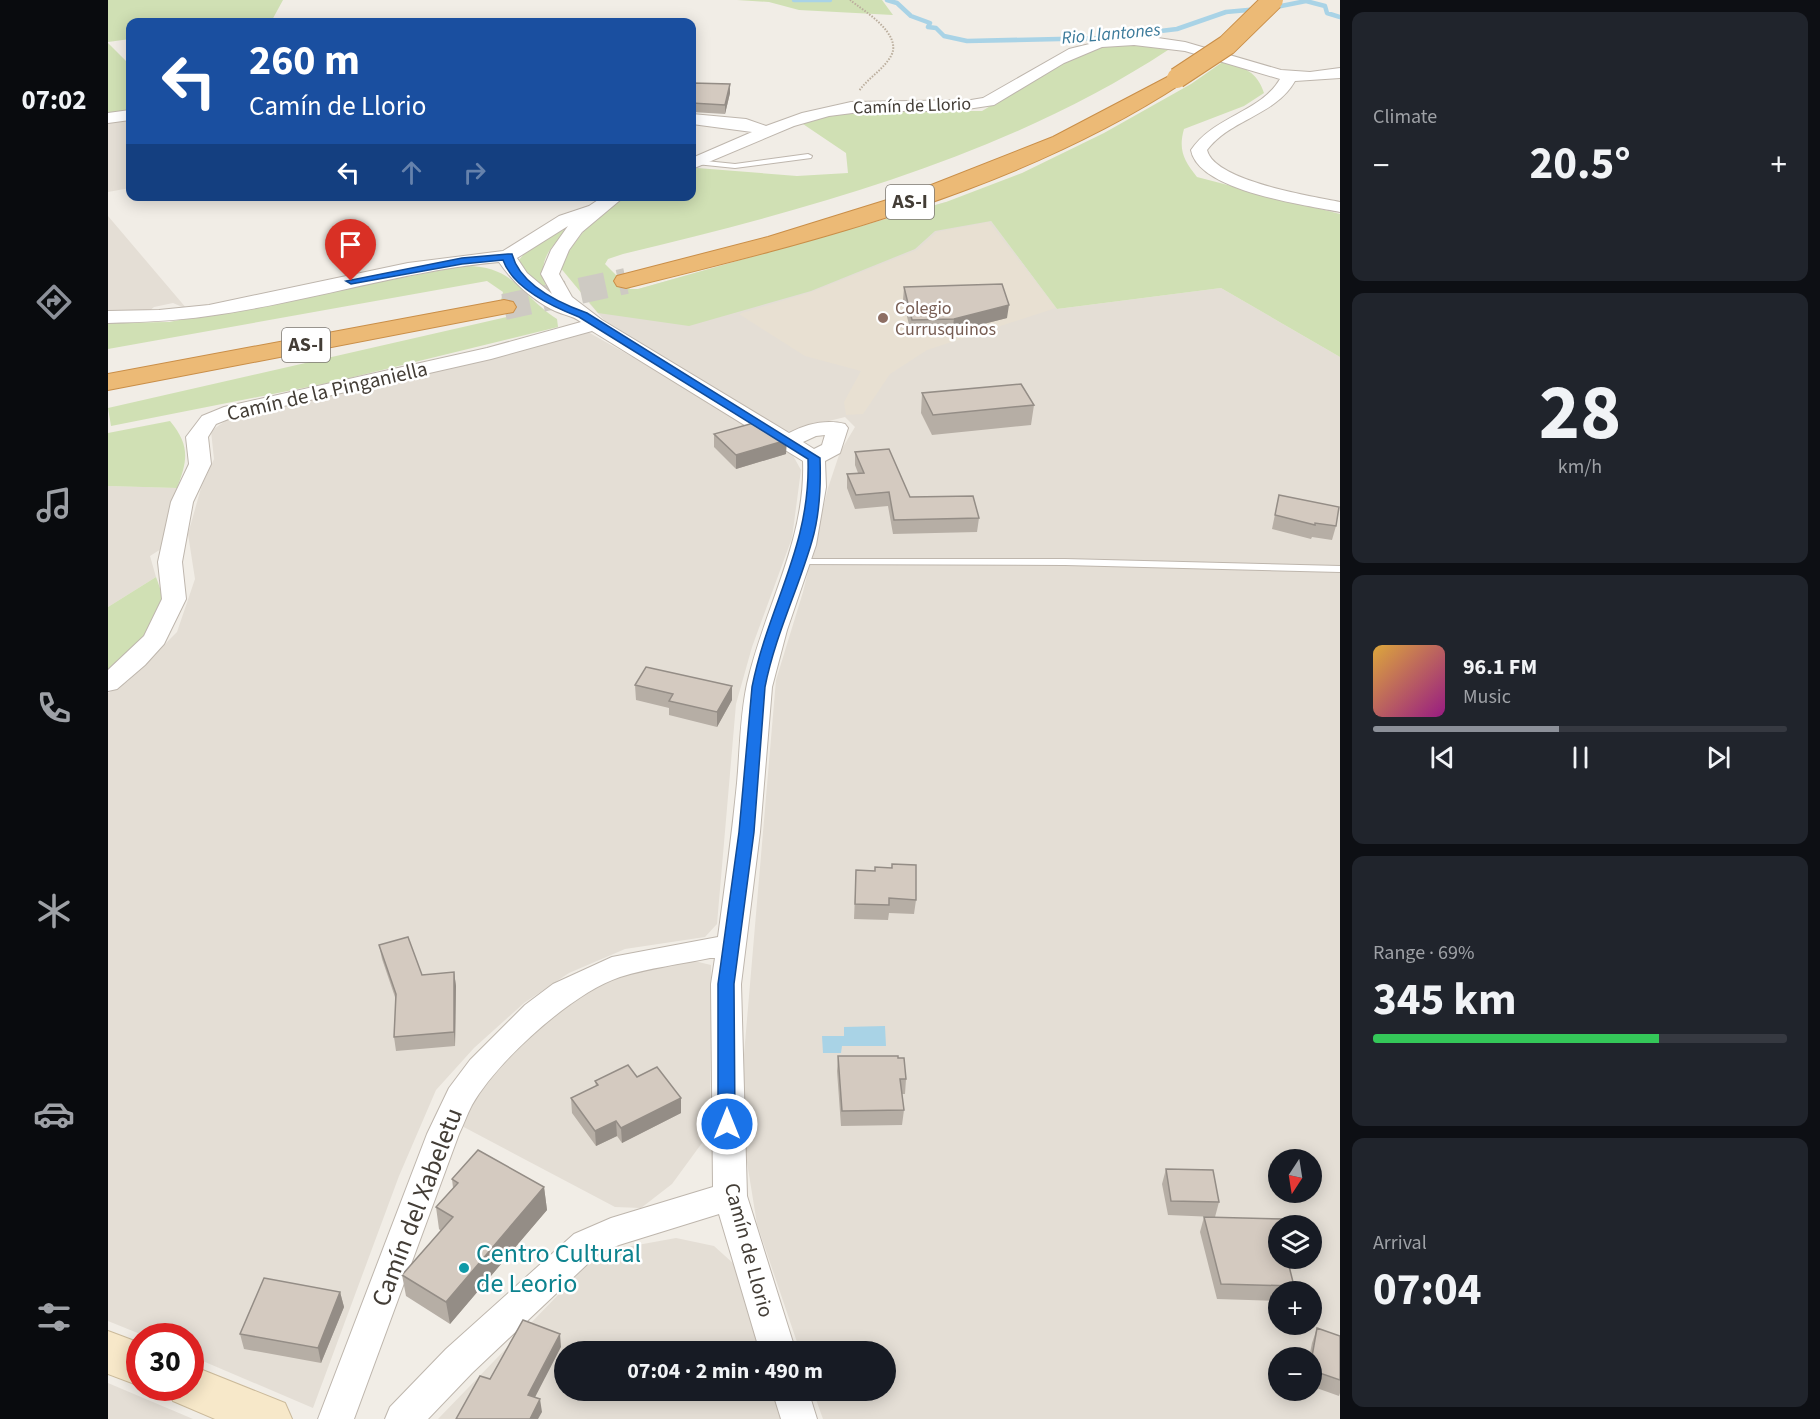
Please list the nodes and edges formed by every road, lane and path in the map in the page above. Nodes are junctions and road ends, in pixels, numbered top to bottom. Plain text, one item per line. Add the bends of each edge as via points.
1 (850, 0) edge
2 (1249, 0) edge
3 (1273, 0) edge
4 (1340, 73) edge
5 (1167, 75) junction
6 (1290, 76) junction
7 (854, 107) junction
8 (126, 116) edge
9 (108, 118) edge
10 (696, 119) edge
11 (765, 131) junction
12 (808, 156) dead end
13 (696, 162) edge
14 (696, 163) edge
15 (606, 202) edge
16 (1340, 207) edge
17 (508, 256) junction
18 (620, 274) tunnel mouth
19 (108, 317) edge
20 (589, 320) junction
21 (108, 364) edge
22 (108, 382) edge
23 (790, 441) junction
24 (814, 458) junction
25 (798, 562) junction
26 (1340, 569) edge
27 (108, 683) edge
28 (732, 948) junction
29 (730, 1196) junction
30 (775, 1341) edge
31 (108, 1352) edge
32 (126, 1359) edge
33 (204, 1392) edge
34 (793, 1401) edge
35 (268, 1419) edge
36 (336, 1419) edge
37 (403, 1419) edge
38 (799, 1419) edge

1 - 7 path via 873,17 892,43 890,57 863,84
2 - 5 highway, AS-I
3 - 5 highway, AS-I, bridge via 1227,45
4 - 6 street, Camín de Llorio
5 - 18 highway, AS-I via 1134,107 971,180 808,234
6 - 7 street, Camín de Llorio via 1182,47 1113,42 1082,48 988,102 947,107
6 - 16 street via 1278,93 1208,138 1199,150 1200,158 1207,166 1236,180
7 - 11 street, Camín de Llorio via 808,115
8 - 9 street
10 - 11 street via 746,124
11 - 13 street, Camín de Llorio
12 - 14 lane via 735,166
15 - 17 street via 565,220
15 - 20 street via 556,254 550,274 565,300
17 - 19 street via 393,272 186,315
17 - 20 street via 508,262 522,279 553,304
20 - 23 street
20 - 27 street, Camín de la Pinganiella via 491,353 209,420 197,437 200,464 176,522 170,562 174,599 155,639
21 - 22 highway, AS-I via 499,300
23 - 24 street
23 - 24 street via 811,430 838,428 832,448
24 - 25 street, Camín de Llorio via 815,488 807,539
25 - 26 lane via 1065,562
25 - 28 street, Camín de Llorio via 763,664 759,687
28 - 29 street, Camín de Llorio via 726,984
28 - 36 street, Camín del Xabeletu via 710,947 612,968 590,977 536,1013 481,1069 460,1097 443,1134
29 - 30 street, Camín de Llorio
29 - 37 street via 586,1244 459,1361
31 - 32 street
33 - 35 street
34 - 38 street

